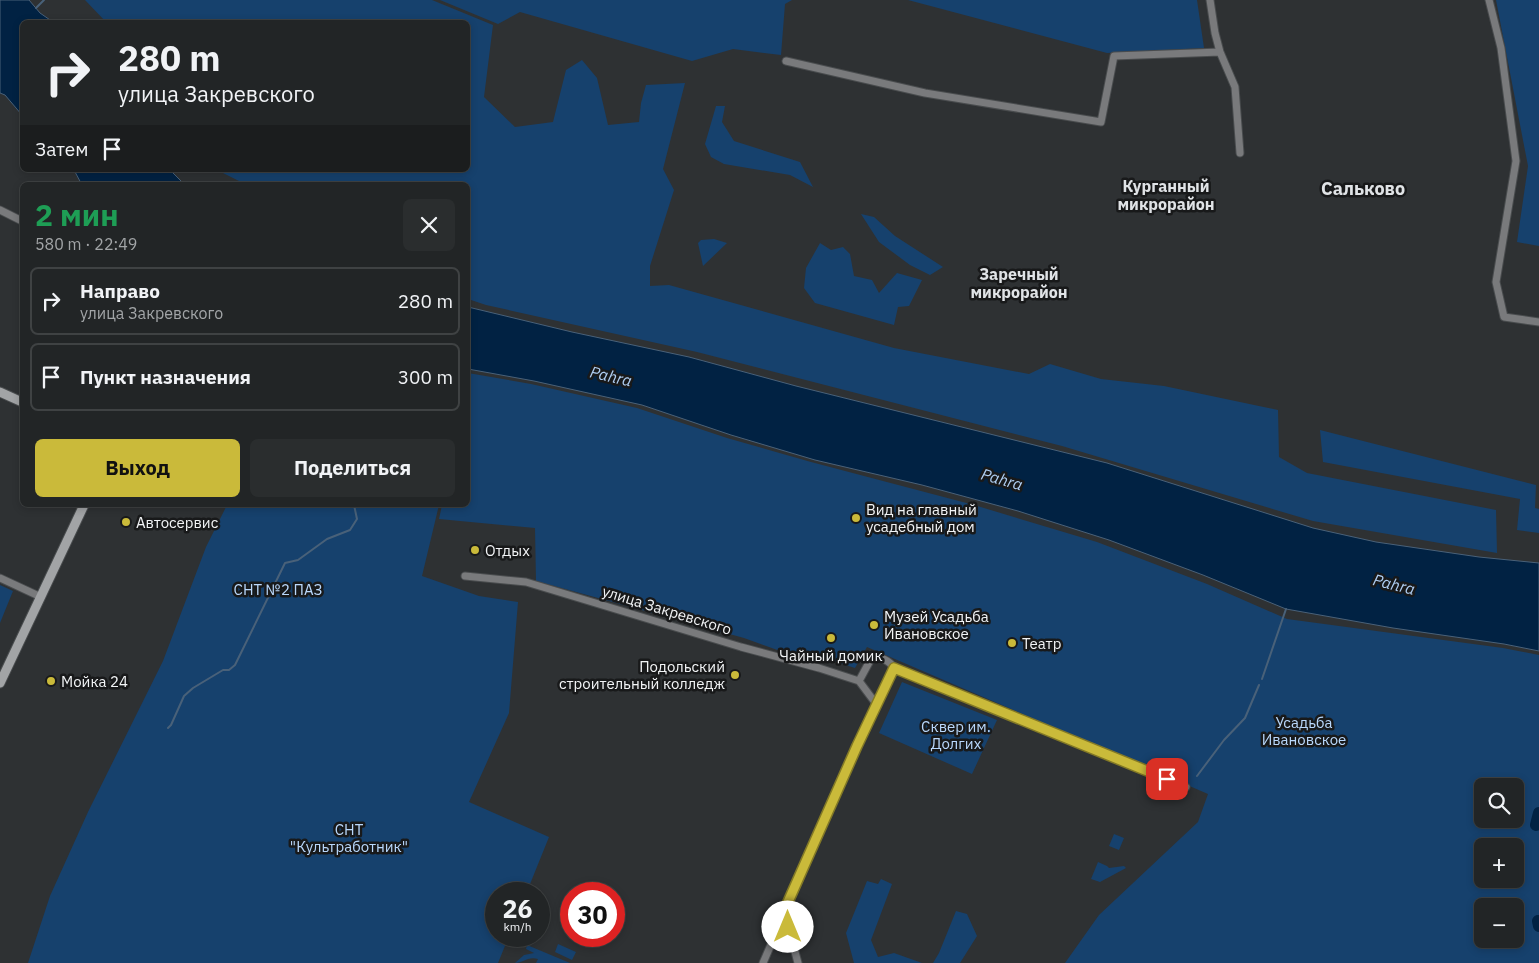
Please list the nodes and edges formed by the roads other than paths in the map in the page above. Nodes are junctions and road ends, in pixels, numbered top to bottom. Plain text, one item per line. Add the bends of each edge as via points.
1 (1210, 0) edge
2 (1490, 0) edge
3 (1220, 52) junction
4 (786, 60) dead end
5 (1240, 153) dead end
6 (0, 210) edge
7 (20, 220) edge
8 (1539, 322) edge
9 (0, 392) edge
10 (20, 401) edge
11 (83, 507) edge
12 (465, 576) dead end
13 (0, 578) edge
14 (41, 597) junction
15 (894, 668) junction
16 (859, 681) junction
17 (0, 683) edge
18 (877, 705) junction
19 (1186, 787) dead end
20 (784, 911) junction
21 (763, 963) edge
22 (798, 963) edge

1 - 3 street
2 - 8 street via 1501,48 1516,161 1496,282 1504,318
3 - 4 street via 1114,56 1101,122 925,94
3 - 5 street via 1235,87
6 - 7 street
9 - 10 main road
11 - 14 main road
12 - 16 street, улица Закревского via 526,582
13 - 14 street
14 - 17 main road
15 - 16 street via 892,663 872,657
15 - 18 street
15 - 19 street
16 - 18 street
18 - 20 street
20 - 21 street
20 - 22 street

